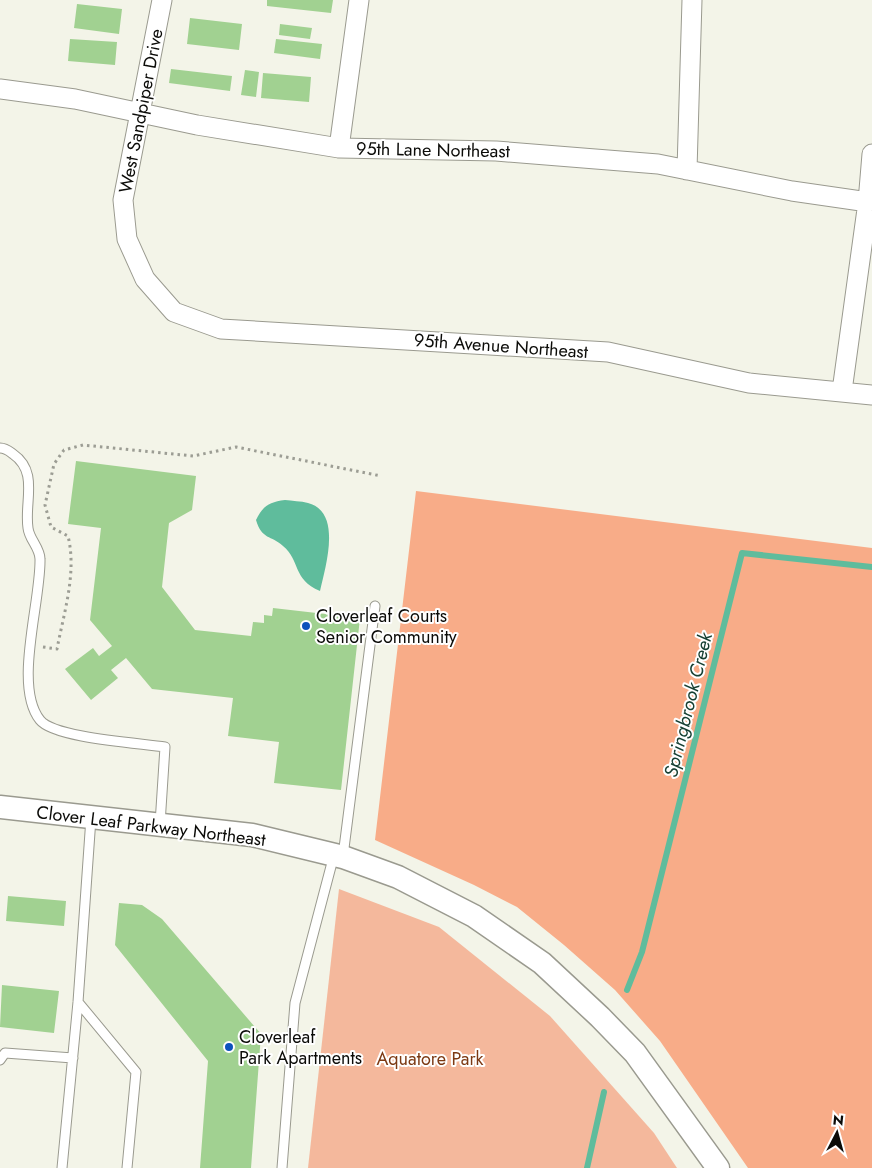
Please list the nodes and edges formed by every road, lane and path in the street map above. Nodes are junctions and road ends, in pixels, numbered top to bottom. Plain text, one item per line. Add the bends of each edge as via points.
1 (162, 0) edge
2 (359, 0) edge
3 (692, 0) edge
4 (0, 89) edge
5 (140, 113) junction
6 (339, 148) junction
7 (872, 154) edge
8 (687, 170) junction
9 (868, 202) junction
10 (145, 279) joint
11 (842, 392) junction
12 (872, 395) edge
13 (0, 448) edge
14 (381, 476) dead end
15 (375, 606) dead end
16 (31, 645) junction
17 (0, 807) edge
18 (91, 818) junction
19 (160, 824) junction
20 (338, 856) junction
21 (78, 1002) junction
22 (73, 1058) junction
23 (0, 1060) edge
24 (62, 1168) edge
25 (127, 1168) edge
26 (282, 1168) edge
27 (718, 1168) edge

1 - 5 street, West Sandpiper Drive
2 - 6 street
3 - 8 street
4 - 5 street, 95th Lane Northeast via 75,99
5 - 6 street, 95th Lane Northeast
5 - 10 street, West Sandpiper Drive via 123,200 127,239
6 - 8 street, 95th Lane Northeast via 496,151 658,164
7 - 9 street
8 - 9 street, 95th Lane Northeast
9 - 11 street
10 - 11 street, 95th Avenue Northeast via 174,312 221,329 608,352 750,383
11 - 12 street, 95th Avenue Northeast
13 - 16 lane via 23,461 29,482 28,530 40,558
14 - 16 path via 236,447 193,456 83,445 64,450 54,464 45,505 51,527 68,536 72,554 70,578 57,649
15 - 20 lane
16 - 19 lane via 30,700 40,721 53,729 87,737 165,747
17 - 18 street, Clover Leaf Parkway Northeast
18 - 19 street, Clover Leaf Parkway Northeast
18 - 21 lane
19 - 20 street, Clover Leaf Parkway Northeast via 252,835
20 - 26 lane via 295,1003
20 - 27 street, Clover Leaf Parkway Northeast via 398,877 474,916 542,963 635,1054
21 - 22 lane
21 - 25 lane via 136,1072
22 - 23 lane via 6,1053
22 - 24 lane

